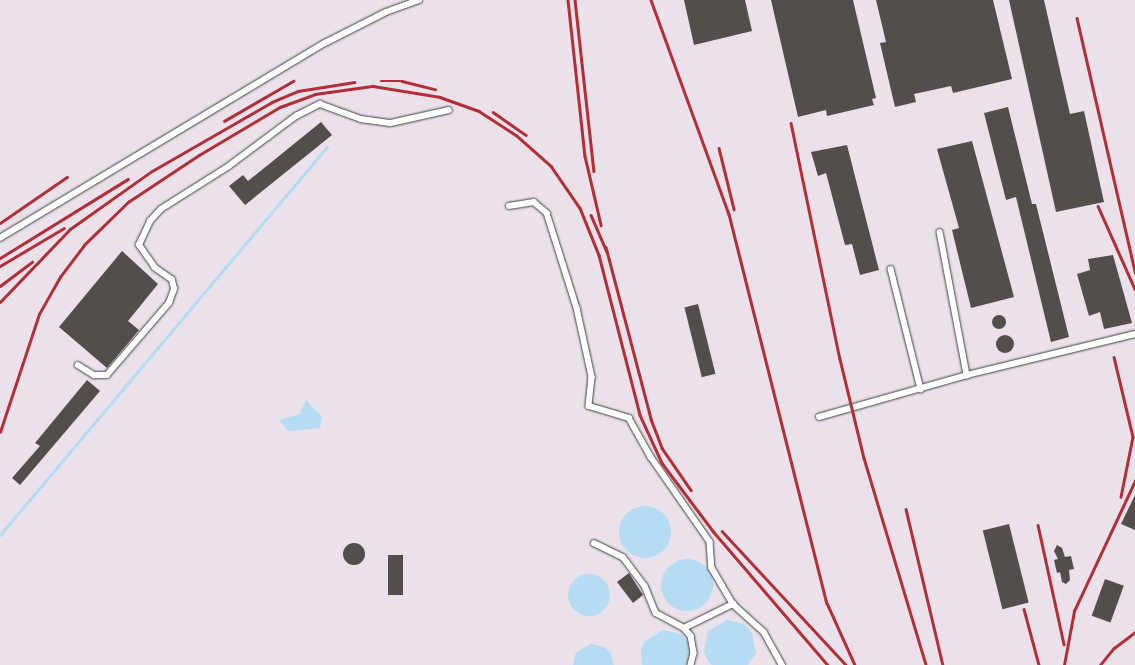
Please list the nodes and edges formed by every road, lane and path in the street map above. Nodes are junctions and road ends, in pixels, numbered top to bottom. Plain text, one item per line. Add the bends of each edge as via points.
1 (419, 0) edge
2 (449, 110) dead end
3 (509, 206) dead end
4 (940, 232) dead end
5 (0, 238) edge
6 (891, 269) dead end
7 (1135, 334) edge
8 (78, 365) dead end
9 (967, 374) junction
10 (921, 389) junction
11 (819, 417) dead end
12 (594, 543) dead end
13 (733, 604) junction
14 (684, 628) junction
15 (691, 665) edge
16 (782, 665) edge

1 - 5 lane via 386,12 325,43
2 - 8 lane via 391,124 361,119 320,104 296,116 228,166 161,209 150,222 139,245 155,268 172,280 174,289 168,303 107,375 94,376
3 - 13 lane via 534,202 547,213 566,270 592,377 589,406 629,418 650,457 710,542 712,568
4 - 9 lane
6 - 10 lane
7 - 9 lane
9 - 10 lane
10 - 11 lane
12 - 14 lane via 623,557 645,586 656,613
13 - 14 lane
13 - 16 lane via 764,632
14 - 15 lane via 692,644

